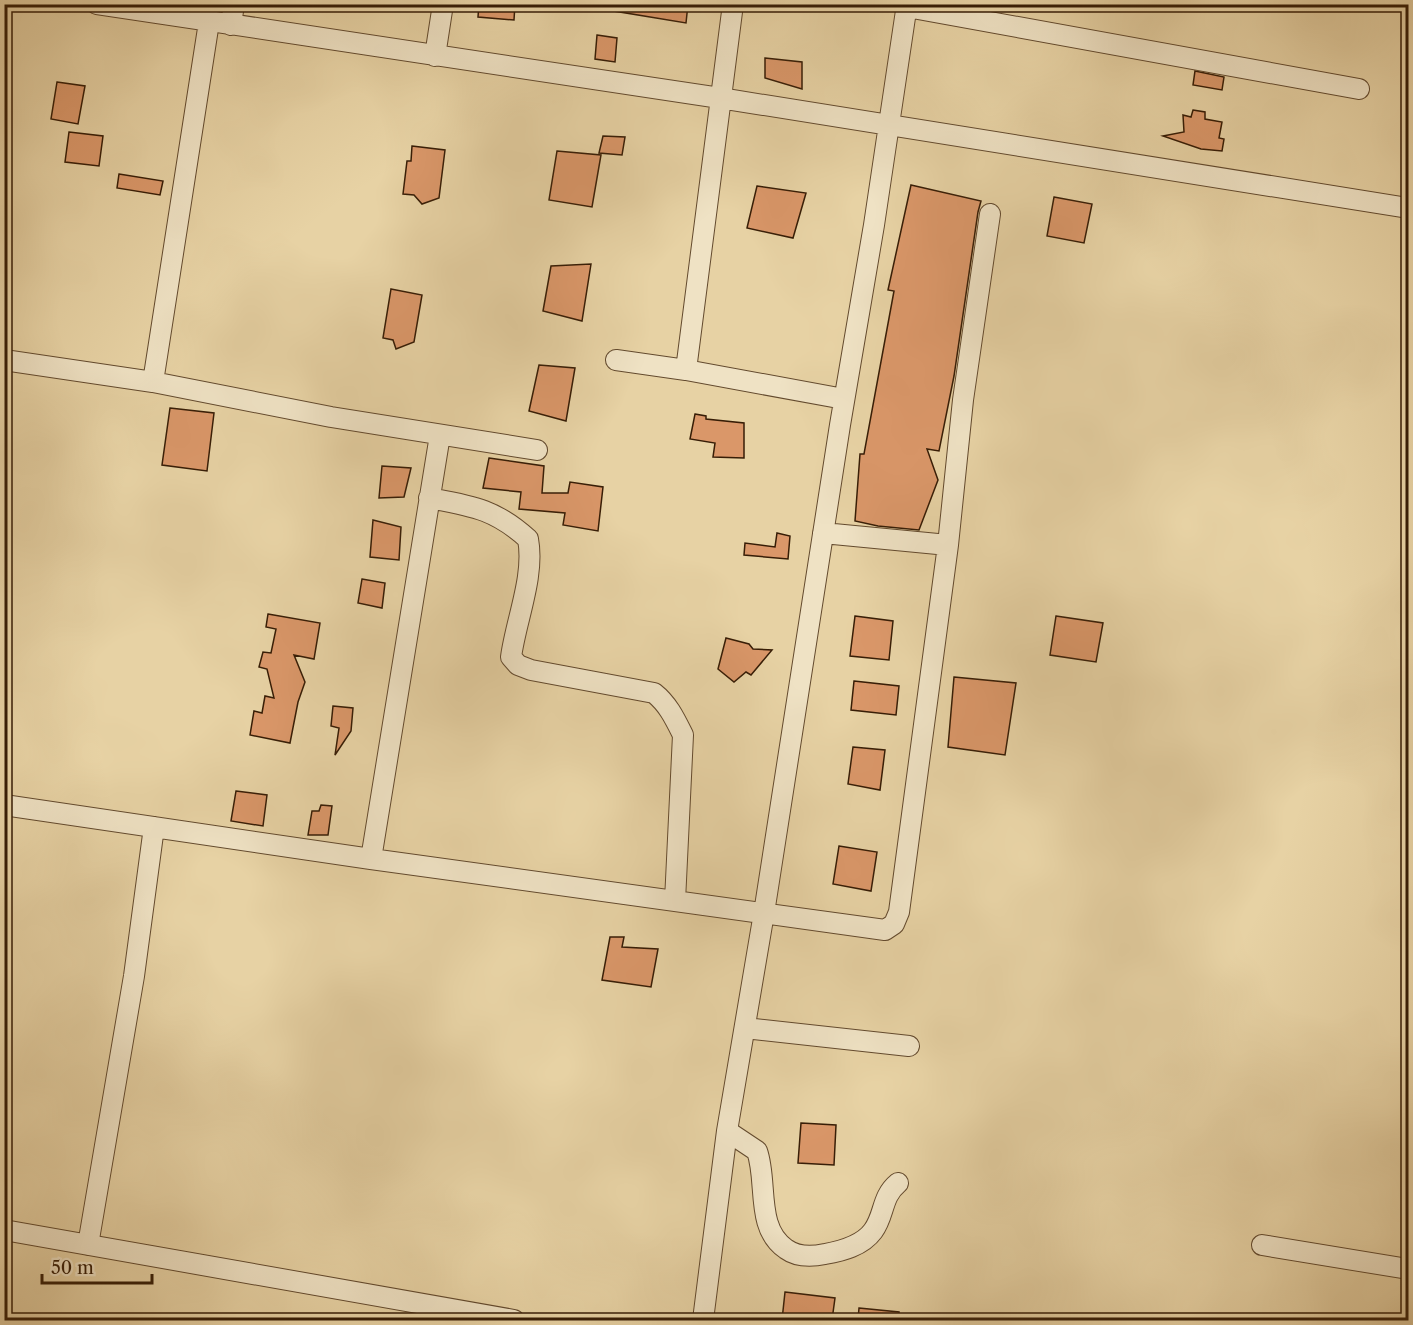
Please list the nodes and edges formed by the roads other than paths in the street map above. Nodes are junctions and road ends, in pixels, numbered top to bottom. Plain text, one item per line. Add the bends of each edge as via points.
1 (97, 4) edge
2 (234, 4) edge
3 (443, 4) edge
4 (733, 4) edge
5 (907, 6) edge
6 (141, 8) edge
7 (209, 22) junction
8 (231, 25) junction
9 (435, 56) junction
10 (1359, 88) dead end
11 (720, 98) junction
12 (889, 126) junction
13 (1408, 208) edge
14 (990, 214) dead end
15 (4, 360) edge
16 (616, 360) dead end
17 (686, 370) junction
18 (153, 382) junction
19 (844, 399) junction
20 (440, 435) junction
21 (537, 450) dead end
22 (429, 498) junction
23 (823, 533) junction
24 (948, 545) junction
25 (4, 805) edge
26 (154, 827) junction
27 (371, 859) junction
28 (675, 901) junction
29 (764, 913) junction
30 (745, 1028) junction
31 (909, 1046) dead end
32 (728, 1131) junction
33 (898, 1182) dead end
34 (4, 1230) edge
35 (88, 1245) junction
36 (1262, 1245) dead end
37 (1408, 1269) edge
38 (514, 1320) edge
39 (703, 1320) edge

1 - 6 street
2 - 8 street
3 - 9 street
4 - 11 street
5 - 10 street
5 - 12 street
6 - 7 street
7 - 8 street
7 - 18 street
8 - 9 street
9 - 11 street
11 - 12 street
11 - 17 street
12 - 13 street
12 - 19 street
14 - 24 street via 964,388
15 - 18 street
16 - 17 street
17 - 19 street
18 - 20 street
19 - 23 street
20 - 21 street
20 - 22 street
22 - 27 street
22 - 28 street via 497,515 528,539 528,572 511,657 518,665 654,693 675,717 683,735
23 - 24 street
23 - 29 street
24 - 29 street via 899,912 894,924 885,930
25 - 26 street
26 - 27 street
26 - 35 street via 134,976
27 - 28 street
28 - 29 street
29 - 30 street
30 - 31 street
30 - 32 street
32 - 33 street via 758,1151 769,1230 776,1243 795,1255 819,1256 850,1249 873,1231 886,1196
32 - 39 street
34 - 35 street
35 - 38 street
36 - 37 street

